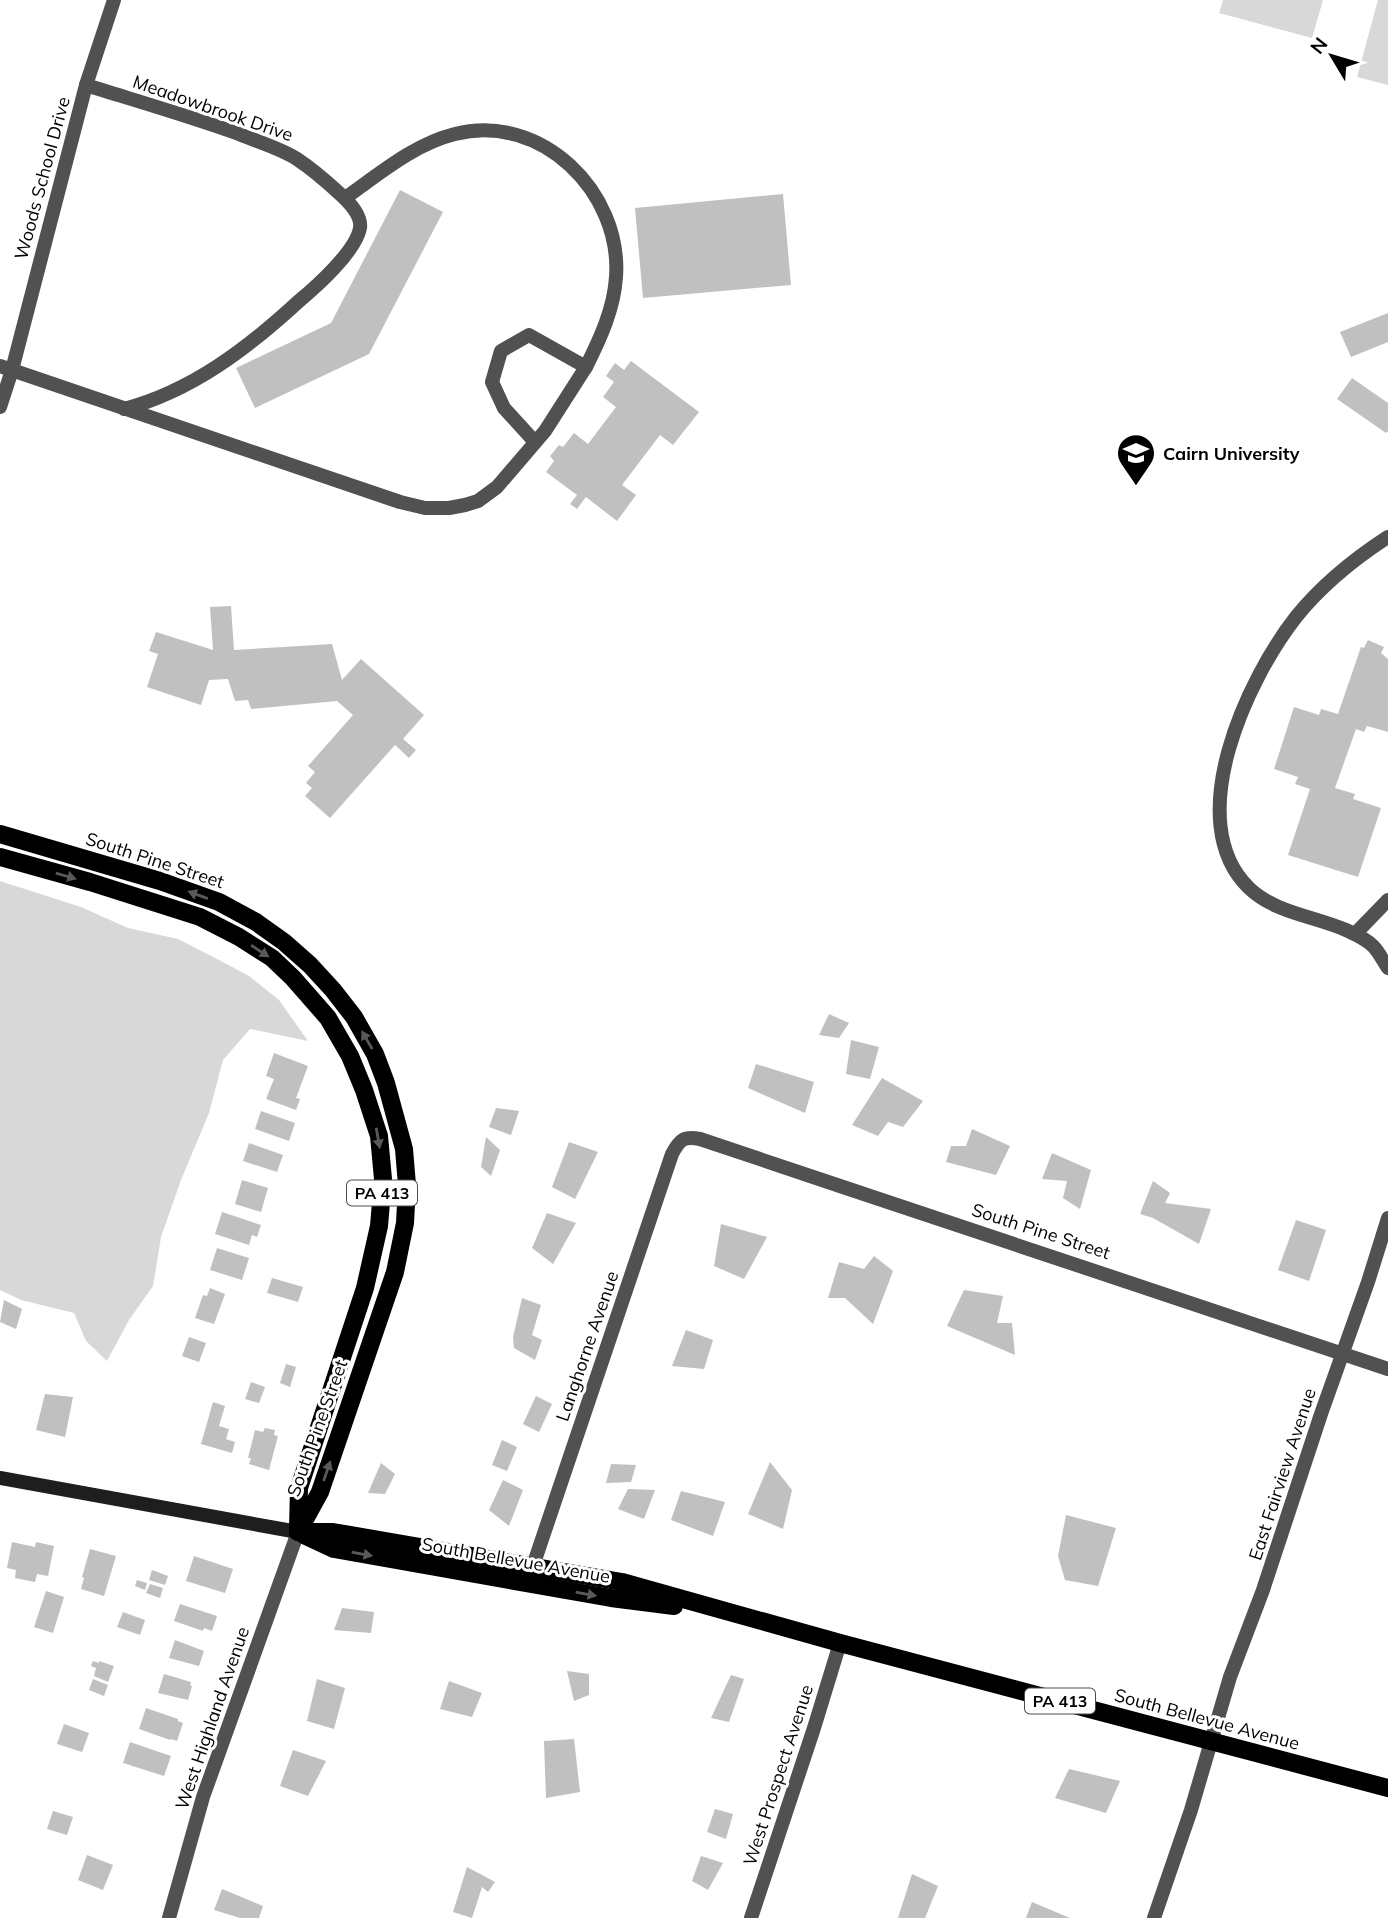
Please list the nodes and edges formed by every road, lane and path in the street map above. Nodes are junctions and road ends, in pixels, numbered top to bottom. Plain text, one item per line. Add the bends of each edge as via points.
1 (114, 0) edge
2 (86, 85) junction
3 (345, 198) junction
4 (586, 367) junction
5 (6, 368) edge
6 (0, 407) edge
7 (124, 409) junction
8 (535, 442) junction
9 (1388, 537) edge
10 (0, 834) edge
11 (0, 857) edge
12 (1388, 900) edge
13 (1355, 934) junction
14 (1388, 968) edge
15 (681, 1140) joint
16 (1388, 1218) edge
17 (1342, 1353) junction
18 (1388, 1369) edge
19 (0, 1478) edge
20 (298, 1532) junction
21 (533, 1566) junction
22 (732, 1614) junction
23 (840, 1643) junction
24 (1211, 1742) junction
25 (1388, 1788) edge
26 (169, 1918) edge
27 (751, 1918) edge
28 (1154, 1918) edge

1 - 2 street, Woods School Drive
2 - 3 street, Meadowbrook Drive via 276,148
2 - 5 street, Woods School Drive
3 - 4 street via 414,150 454,134 511,132 561,158 592,190 609,222 615,248 613,301
3 - 7 street via 360,228 352,245 320,283 278,321 206,373
4 - 8 street
4 - 8 street via 530,335 500,351 492,382 504,408
5 - 6 street, Woods School Drive
5 - 7 street
7 - 8 street via 425,508 478,501 497,487
9 - 13 street via 1339,572 1297,616 1268,657 1243,709 1224,770 1219,805 1223,845 1249,888 1269,903
20 -> 10 main road, South Pine Street / PA 413 via 320,1492 395,1272 405,1223 404,1149 375,1054 333,990 284,942 256,922 219,902 159,881
11 -> 20 main road, South Pine Street / PA 413 via 200,917 239,937 293,978 328,1018 350,1056 379,1136 383,1179 379,1226 365,1288 299,1488
12 - 13 street
13 - 14 street via 1373,946
15 - 17 street, South Pine Street via 701,1139
15 - 21 street, Langhorne Avenue
16 - 17 street, East Fairview Avenue
17 - 18 street, South Pine Street
17 - 24 street, East Fairview Avenue
19 - 20 street, South Bellevue Avenue
20 - 21 main road, South Bellevue Avenue / PA 413 via 333,1532
20 -> 22 main road, South Bellevue Avenue / PA 413 via 334,1549 611,1598
20 - 26 street, West Highland Avenue via 203,1797
21 - 22 main road, South Bellevue Avenue / PA 413 via 622,1582
22 - 23 main road, South Bellevue Avenue / PA 413
23 - 24 main road, South Bellevue Avenue / PA 413
23 - 27 street, West Prospect Avenue
24 - 25 main road, South Bellevue Avenue / PA 413
24 - 28 street, East Fairview Avenue

